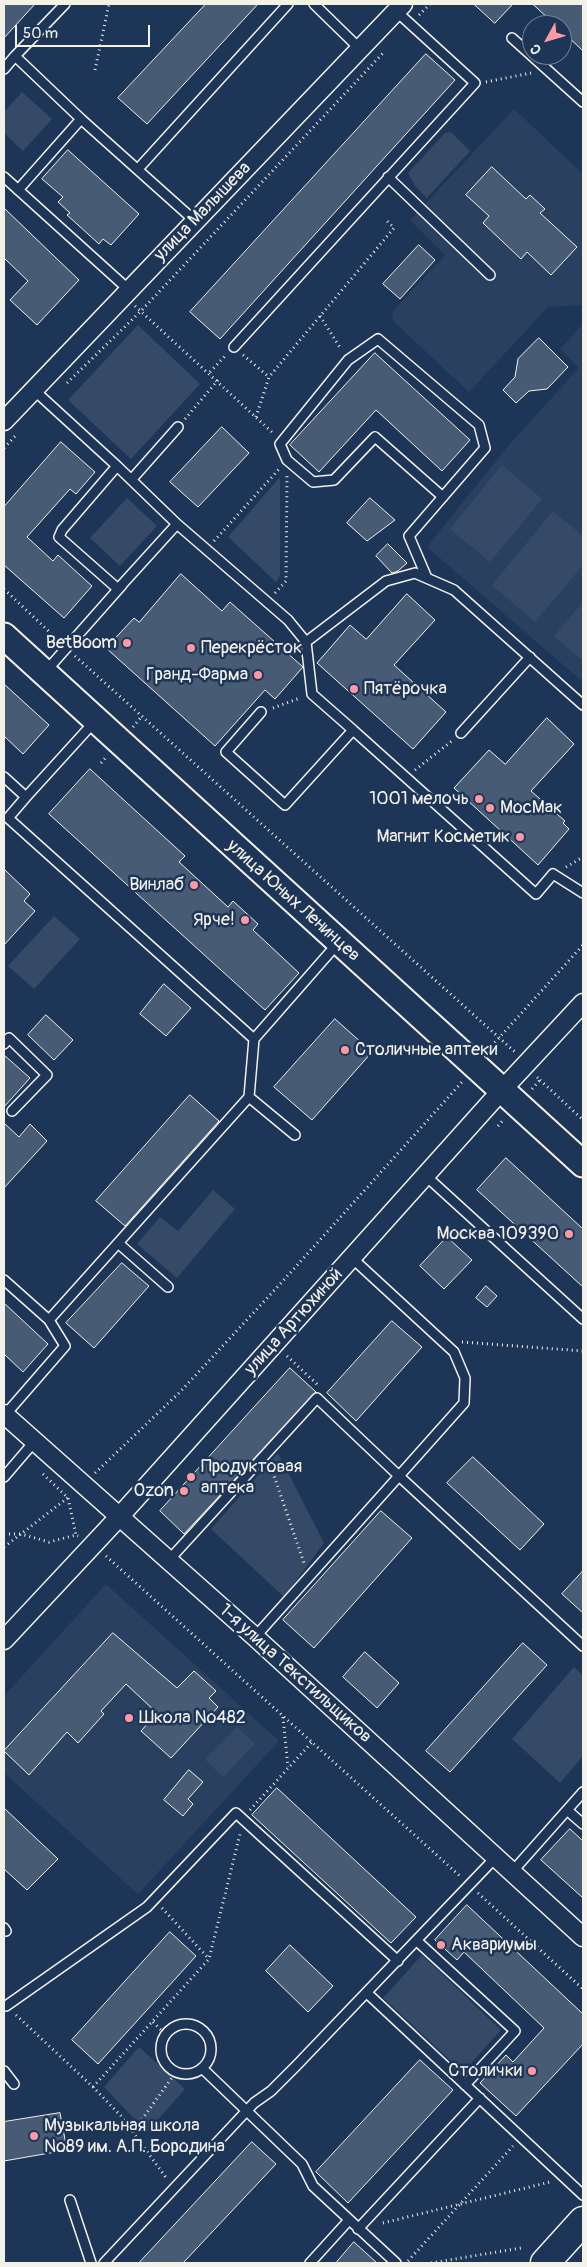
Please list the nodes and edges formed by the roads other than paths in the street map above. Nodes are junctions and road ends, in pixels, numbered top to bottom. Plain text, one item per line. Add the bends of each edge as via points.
1 (65, 4) edge
2 (288, 4) edge
3 (314, 4) edge
4 (399, 7) edge
5 (512, 38) dead end
6 (360, 48) junction
7 (15, 56) junction
8 (4, 69) edge
9 (583, 102) edge
10 (81, 119) junction
11 (138, 169) junction
12 (4, 177) edge
13 (388, 177) junction
14 (18, 190) junction
15 (195, 221) junction
16 (490, 275) dead end
17 (126, 293) junction
18 (234, 347) road end
19 (34, 390) junction
20 (4, 421) edge
21 (178, 427) road end
22 (117, 466) junction
23 (132, 480) junction
24 (443, 497) junction
25 (177, 524) junction
26 (427, 578) junction
27 (122, 584) junction
28 (4, 636) edge
29 (306, 642) junction
30 (530, 658) junction
31 (44, 673) junction
32 (583, 705) edge
33 (261, 712) road end
34 (96, 720) junction
35 (353, 730) junction
36 (461, 733) road end
37 (4, 777) edge
38 (26, 797) junction
39 (583, 893) edge
40 (338, 942) junction
41 (583, 1003) edge
42 (254, 1039) junction
43 (4, 1044) edge
44 (501, 1091) junction
45 (249, 1097) junction
46 (12, 1111) dead end
47 (295, 1135) dead end
48 (583, 1164) edge
49 (426, 1176) junction
50 (118, 1243) junction
51 (352, 1258) junction
52 (4, 1280) edge
53 (168, 1287) dead end
54 (583, 1319) edge
55 (49, 1320) junction
56 (4, 1414) edge
57 (34, 1442) junction
58 (399, 1476) junction
59 (4, 1477) edge
60 (120, 1516) junction
61 (168, 1560) junction
62 (255, 1637) junction
63 (4, 1640) edge
64 (583, 1646) edge
65 (583, 1792) edge
66 (568, 1810) junction
67 (583, 1824) edge
68 (496, 1857) junction
69 (512, 1872) junction
70 (583, 1937) edge
71 (418, 1940) junction
72 (398, 1961) junction
73 (367, 1993) junction
74 (6, 2006) road end
75 (202, 2068) junction
76 (4, 2071) edge
77 (14, 2084) dead end
78 (465, 2085) junction
79 (480, 2098) junction
80 (247, 2111) junction
81 (583, 2195) edge
82 (70, 2200) dead end
83 (349, 2220) junction
84 (583, 2221) edge
85 (358, 2229) junction
86 (91, 2263) edge
87 (104, 2263) edge
88 (310, 2263) edge
89 (396, 2263) edge
90 (545, 2263) edge

1 - 7 lane
2 - 11 lane
3 - 6 lane
4 - 6 street, улица Малышева
4 - 13 lane via 410,24 475,83
5 - 9 lane
6 - 15 street, улица Малышева
7 - 8 lane
7 - 10 lane
10 - 11 lane
10 - 14 lane
11 - 15 lane
12 - 14 lane
13 - 16 lane
13 - 18 lane
14 - 17 lane
15 - 17 street, улица Малышева
17 - 19 street, улица Малышева
19 - 20 street, улица Малышева
19 - 22 lane
21 - 23 lane
22 - 23 lane
22 - 27 lane via 59,537 118,589
23 - 25 lane
24 - 24 lane via 485,448 479,425 378,339 348,360 280,444 287,460 313,482 334,480 375,437
24 - 26 lane via 408,536
25 - 27 lane
25 - 29 lane via 288,620
26 - 29 lane via 415,573 386,581
26 - 30 lane via 454,590
27 - 31 lane
28 - 31 main road, улица Юных Ленинцев
29 - 35 lane via 312,694
30 - 32 lane
30 - 36 lane
31 - 34 main road, улица Юных Ленинцев
33 - 35 lane via 226,752 285,805
34 - 38 lane
34 - 40 main road, улица Юных Ленинцев
35 - 39 lane via 536,894 553,874
37 - 38 lane
38 - 42 lane via 8,818
40 - 42 lane
40 - 44 main road, улица Юных Ленинцев
41 - 44 street, улица Артюхиной
42 - 45 lane
43 - 46 lane via 9,1038 47,1075
44 - 48 main road, улица Юных Ленинцев
44 - 49 street, улица Артюхиной
45 - 47 lane
45 - 50 lane
49 - 51 street, улица Артюхиной
49 - 54 lane
50 - 53 lane
50 - 55 lane
51 - 58 lane via 454,1352 466,1378 464,1402
51 - 60 street, улица Артюхиной
52 - 55 lane
55 - 56 lane via 65,1346
56 - 57 street, 1-я улица Текстильщиков
57 - 59 lane
57 - 60 street, 1-я улица Текстильщиков
58 - 61 lane via 317,1398
58 - 62 lane
58 - 64 lane
60 - 61 street, 1-я улица Текстильщиков
60 - 63 street, улица Артюхиной
61 - 62 street, 1-я улица Текстильщиков
62 - 68 street, 1-я улица Текстильщиков
65 - 66 lane
66 - 67 lane
66 - 69 lane
68 - 69 street, 1-я улица Текстильщиков
68 - 71 lane
69 - 70 street, 1-я улица Текстильщиков
71 - 72 lane
71 - 78 lane via 515,2031
72 - 73 lane
72 - 74 lane via 236,1813 147,1907
73 - 78 lane
73 - 80 lane via 271,2091
75 - 75 lane via 211,2047 205,2033 199,2028 176,2026 162,2043 165,2063 176,2072 190,2074
75 - 80 lane
76 - 77 lane
78 - 79 lane
79 - 81 lane
79 - 85 lane
80 - 83 lane via 302,2164 313,2186
80 - 87 lane
82 - 86 lane
83 - 85 lane
83 - 88 lane
84 - 90 main road
85 - 89 lane

